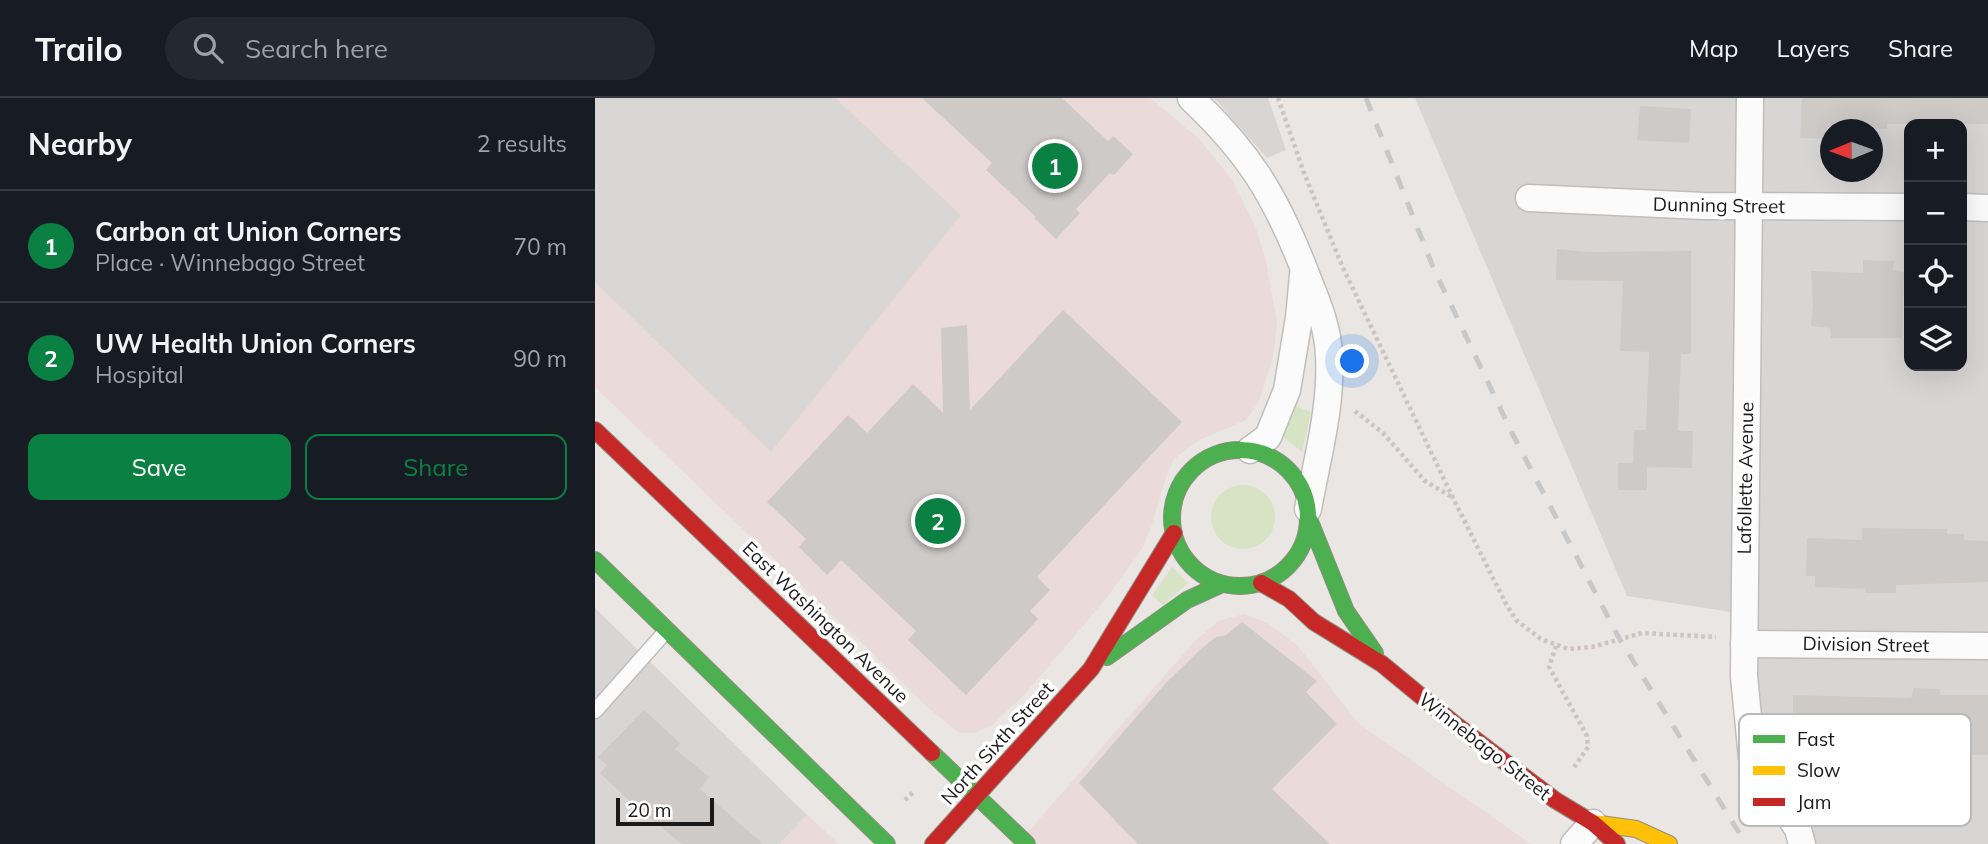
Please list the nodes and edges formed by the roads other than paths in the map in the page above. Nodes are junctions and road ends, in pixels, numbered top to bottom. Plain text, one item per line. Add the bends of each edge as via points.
1 (1191, 98) edge
2 (1749, 98) edge
3 (1529, 198) dead end
4 (1749, 206) junction
5 (1904, 207) edge
6 (1967, 207) edge
7 (1988, 208) edge
8 (1304, 269) junction
9 (595, 430) edge
10 (1250, 450) junction
11 (1308, 514) junction
12 (1174, 533) junction
13 (595, 560) edge
14 (1261, 583) junction
15 (1222, 584) junction
16 (668, 629) junction
17 (1744, 644) junction
18 (1988, 646) edge
19 (1382, 664) junction
20 (1091, 669) junction
21 (595, 710) edge
22 (1748, 714) edge
23 (978, 797) junction
24 (1593, 823) junction
25 (1796, 826) edge
26 (887, 844) edge
27 (933, 844) edge
28 (1027, 844) edge
29 (1574, 844) edge
30 (1618, 844) edge
31 (1669, 844) edge
32 (1802, 844) edge

1 - 8 street via 1259,177
2 - 4 street, Lafollette Avenue
3 - 4 street, Dunning Street
4 - 5 street, Dunning Street
4 - 17 street, Lafollette Avenue
6 - 7 street
8 - 10 street via 1287,390 1268,437
8 - 11 street via 1324,320 1329,355
9 - 23 street, East Washington Avenue
10 - 11 street via 1289,469 1301,488
10 - 12 street via 1216,454 1185,479 1172,515
11 - 14 street via 1305,539 1295,558
11 - 19 street, Winnebago Street via 1346,611
12 - 15 street via 1191,565
12 - 20 street, North Sixth Street
13 - 16 street
14 - 15 street
14 - 19 street, Winnebago Street
15 - 20 street, North Sixth Street via 1187,600
16 - 21 lane
16 - 26 street
17 - 18 street, Division Street
17 - 22 street, Lafollette Avenue
19 - 24 street, Winnebago Street via 1555,800
20 - 23 street, North Sixth Street
23 - 27 street, North Sixth Street
23 - 28 street, East Washington Avenue
24 - 29 street
24 - 30 street, Winnebago Street
24 - 31 street, Winnebago Street via 1636,829
25 - 32 street, Lafollette Avenue

